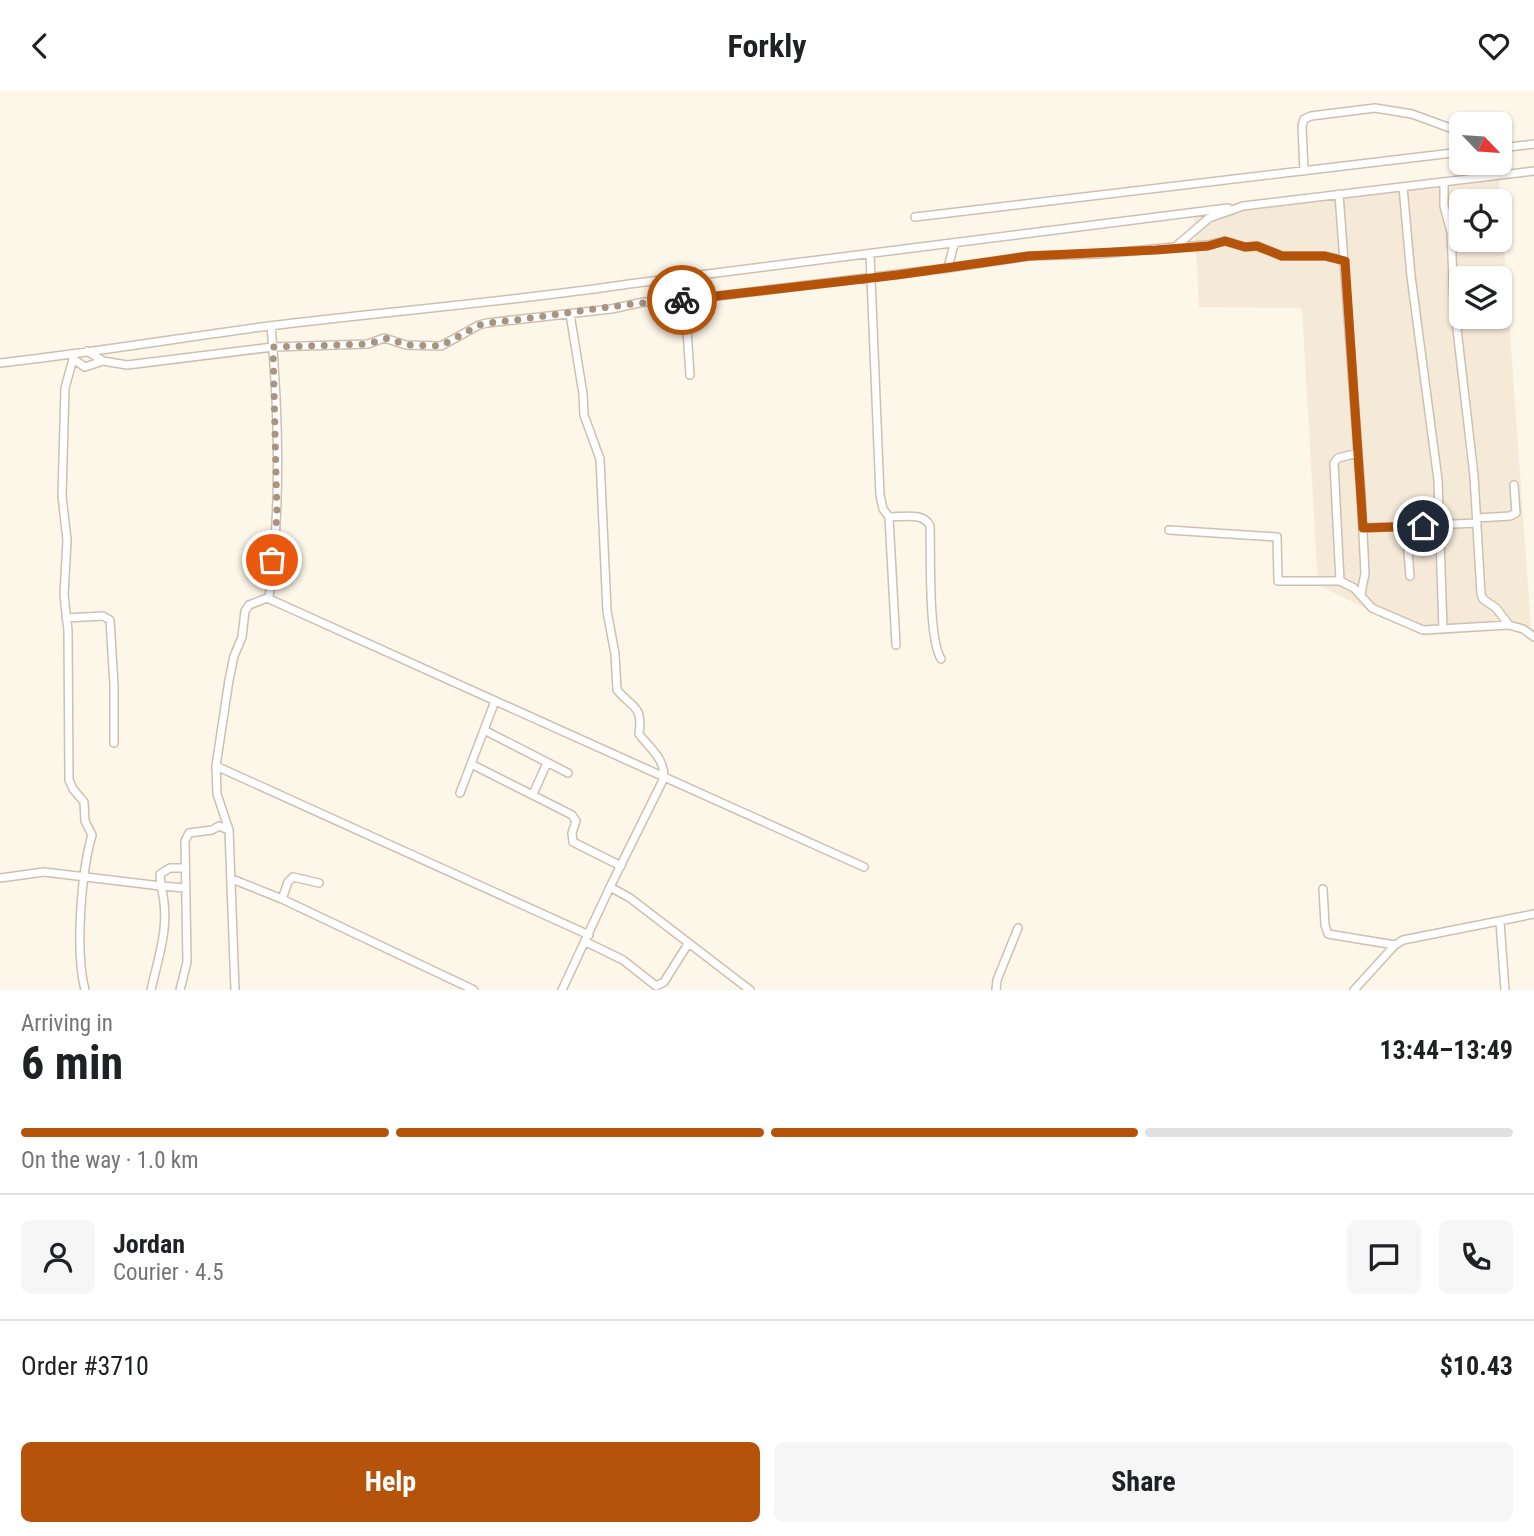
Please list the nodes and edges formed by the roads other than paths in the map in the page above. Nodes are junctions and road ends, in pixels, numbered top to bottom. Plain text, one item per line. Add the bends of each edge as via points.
1 (1449, 128) edge
2 (1534, 144) edge
3 (1512, 146) edge
4 (1449, 153) edge
5 (1304, 171) junction
6 (1534, 171) edge
7 (1444, 183) junction
8 (1403, 187) junction
9 (1339, 194) junction
10 (1243, 206) junction
11 (915, 217) dead end
12 (954, 244) junction
13 (1175, 247) junction
14 (870, 254) junction
15 (1345, 261) junction
16 (948, 268) junction
17 (692, 276) junction
18 (871, 278) junction
19 (694, 299) junction
20 (685, 300) junction
21 (570, 314) junction
22 (271, 326) junction
23 (273, 347) junction
24 (87, 352) junction
25 (73, 356) junction
26 (103, 361) junction
27 (0, 363) edge
28 (690, 375) dead end
29 (1358, 453) junction
30 (1514, 485) dead end
31 (889, 517) junction
32 (1477, 521) junction
33 (1441, 525) junction
34 (1406, 526) junction
35 (1363, 528) junction
36 (1169, 530) dead end
37 (1410, 576) dead end
38 (1340, 581) junction
39 (1361, 594) junction
40 (269, 598) junction
41 (65, 618) junction
42 (1509, 625) junction
43 (1443, 629) junction
44 (1534, 637) edge
45 (896, 645) dead end
46 (941, 659) dead end
47 (495, 701) junction
48 (484, 730) junction
49 (114, 743) dead end
50 (547, 763) junction
51 (471, 764) junction
52 (216, 765) junction
53 (568, 773) dead end
54 (664, 778) junction
55 (460, 793) dead end
56 (533, 794) junction
57 (224, 815) junction
58 (219, 826) junction
59 (229, 830) junction
60 (621, 866) junction
61 (864, 867) dead end
62 (185, 868) junction
63 (160, 874) junction
64 (83, 876) junction
65 (0, 878) edge
66 (232, 879) junction
67 (144, 883) junction
68 (319, 883) dead end
69 (161, 886) junction
70 (610, 887) junction
71 (185, 888) junction
72 (1323, 889) dead end
73 (282, 899) junction
74 (1534, 914) edge
75 (1500, 922) junction
76 (1018, 928) dead end
77 (588, 938) junction
78 (688, 944) junction
79 (1395, 945) junction
80 (85, 990) edge
81 (151, 990) edge
82 (180, 990) edge
83 (235, 990) edge
84 (474, 990) edge
85 (562, 990) edge
86 (750, 990) edge
87 (996, 990) edge
88 (1354, 990) edge
89 (1505, 990) edge

1 - 5 street via 1412,114 1375,108 1311,116 1304,119 1303,126
2 - 3 street
4 - 5 street
5 - 11 street
6 - 7 street
7 - 8 street
7 - 32 street
8 - 9 street
8 - 33 street
9 - 10 street
9 - 15 street
10 - 12 street
10 - 13 street via 1209,218
12 - 14 street
12 - 16 street
13 - 15 street via 1225,241 1282,256
13 - 16 street via 1029,256
14 - 17 street
14 - 18 street
15 - 29 street
16 - 18 street
17 - 19 street
17 - 22 street
18 - 19 street
18 - 31 street via 880,495
19 - 20 street
20 - 21 street
20 - 28 street
21 - 23 street via 479,325 441,346 406,345 388,338 368,344
21 - 54 street via 584,415 600,459 607,611 617,690 641,717 639,734 662,760
22 - 23 street
22 - 24 street
23 - 26 street via 127,365
23 - 40 street via 277,516
24 - 25 street
24 - 26 street
25 - 26 street via 85,367
25 - 27 street
25 - 41 street via 64,395
29 - 35 street
29 - 38 street via 1334,463
30 - 32 street via 1516,513
31 - 45 street
31 - 46 street via 928,520 934,630
32 - 33 street
32 - 42 street via 1482,597
33 - 34 street
33 - 43 street
34 - 35 street
34 - 37 street
35 - 39 street
36 - 38 street via 1277,537 1278,581
38 - 39 street
39 - 43 street via 1372,608 1419,629
40 - 47 street
40 - 52 street via 245,611
41 - 49 street via 103,616 110,620
41 - 64 street via 69,780 84,802 85,821 92,835
42 - 43 street
42 - 44 street
47 - 48 street
47 - 54 street
48 - 50 street
48 - 51 street
50 - 53 street
50 - 56 street
51 - 55 street
51 - 56 street
52 - 57 street via 217,794
52 - 77 street
54 - 60 street
54 - 61 street
56 - 60 street via 575,818 573,842
57 - 58 street
57 - 59 street
58 - 59 street
58 - 62 street via 187,835
59 - 66 street
60 - 70 street
62 - 63 street via 170,868
62 - 71 street
63 - 67 street
63 - 69 street
64 - 65 street via 44,872
64 - 67 street
64 - 80 street via 80,970
66 - 73 street
66 - 83 street
67 - 69 street
68 - 73 street via 293,877
69 - 71 street
69 - 81 street via 165,921
70 - 77 street
70 - 78 street
71 - 82 street via 187,962
72 - 79 street via 1328,934
73 - 84 street
74 - 75 street
75 - 79 street via 1410,937
75 - 89 street
76 - 87 street
77 - 78 street via 656,986 664,982
77 - 85 street
78 - 86 street
79 - 88 street

